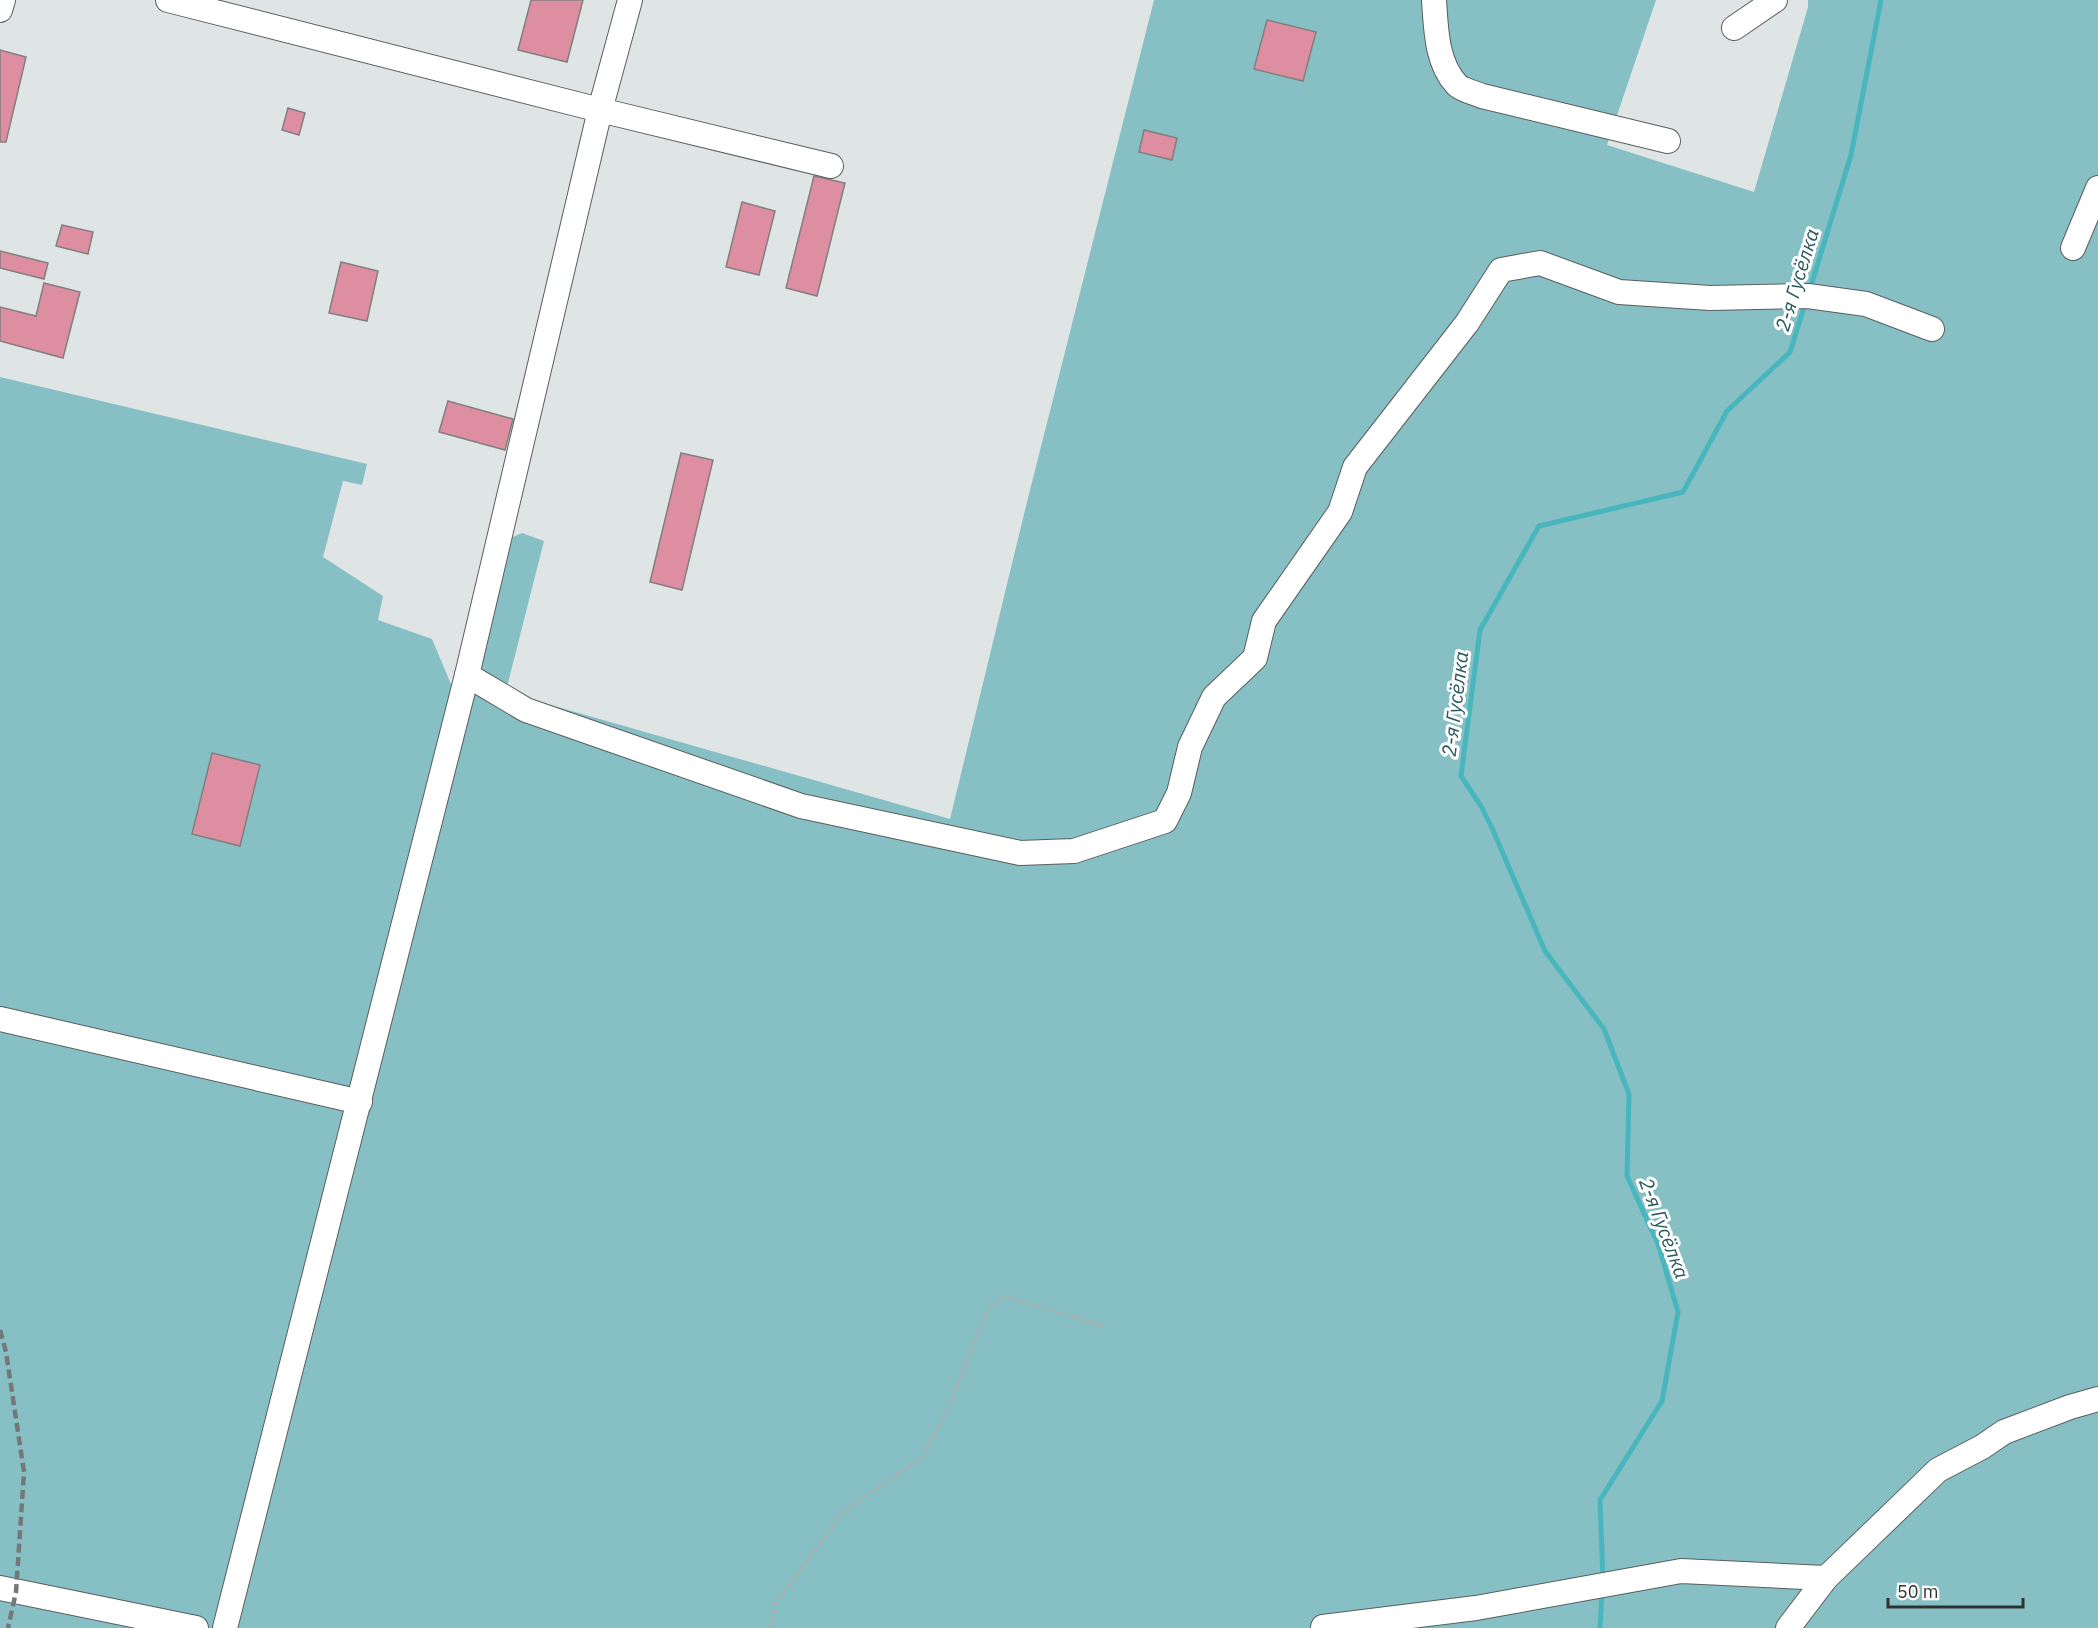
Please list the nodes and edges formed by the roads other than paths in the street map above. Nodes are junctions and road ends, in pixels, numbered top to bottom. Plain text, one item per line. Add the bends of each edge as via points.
1 (3, 0) edge
2 (168, 0) edge
3 (630, 0) edge
4 (1434, 0) edge
5 (1775, 0) edge
6 (0, 10) edge
7 (1734, 28) dead end
8 (600, 110) junction
9 (1668, 141) dead end
10 (831, 166) dead end
11 (2098, 188) edge
12 (2073, 248) dead end
13 (1932, 329) dead end
14 (467, 675) junction
15 (0, 1019) edge
16 (360, 1102) junction
17 (2098, 1398) edge
18 (1826, 1578) junction
19 (0, 1588) edge
20 (1323, 1626) dead end
21 (196, 1628) edge
22 (225, 1628) edge
23 (1788, 1628) edge

1 - 6 street
2 - 8 street
3 - 8 street
4 - 9 street via 1438,43 1445,66 1458,86 1482,96
5 - 7 street
8 - 10 street
8 - 14 street
11 - 12 street
13 - 14 street via 1866,304 1808,296 1710,298 1619,292 1540,263 1501,270 1467,323 1355,467 1340,512 1264,621 1255,658 1214,697 1190,747 1179,793 1165,821 1074,851 1020,853 801,806 526,710
14 - 16 street
15 - 16 street
16 - 22 street
17 - 18 street via 2004,1431 1938,1470
18 - 20 street via 1681,1571 1476,1608
18 - 23 street
19 - 21 street

